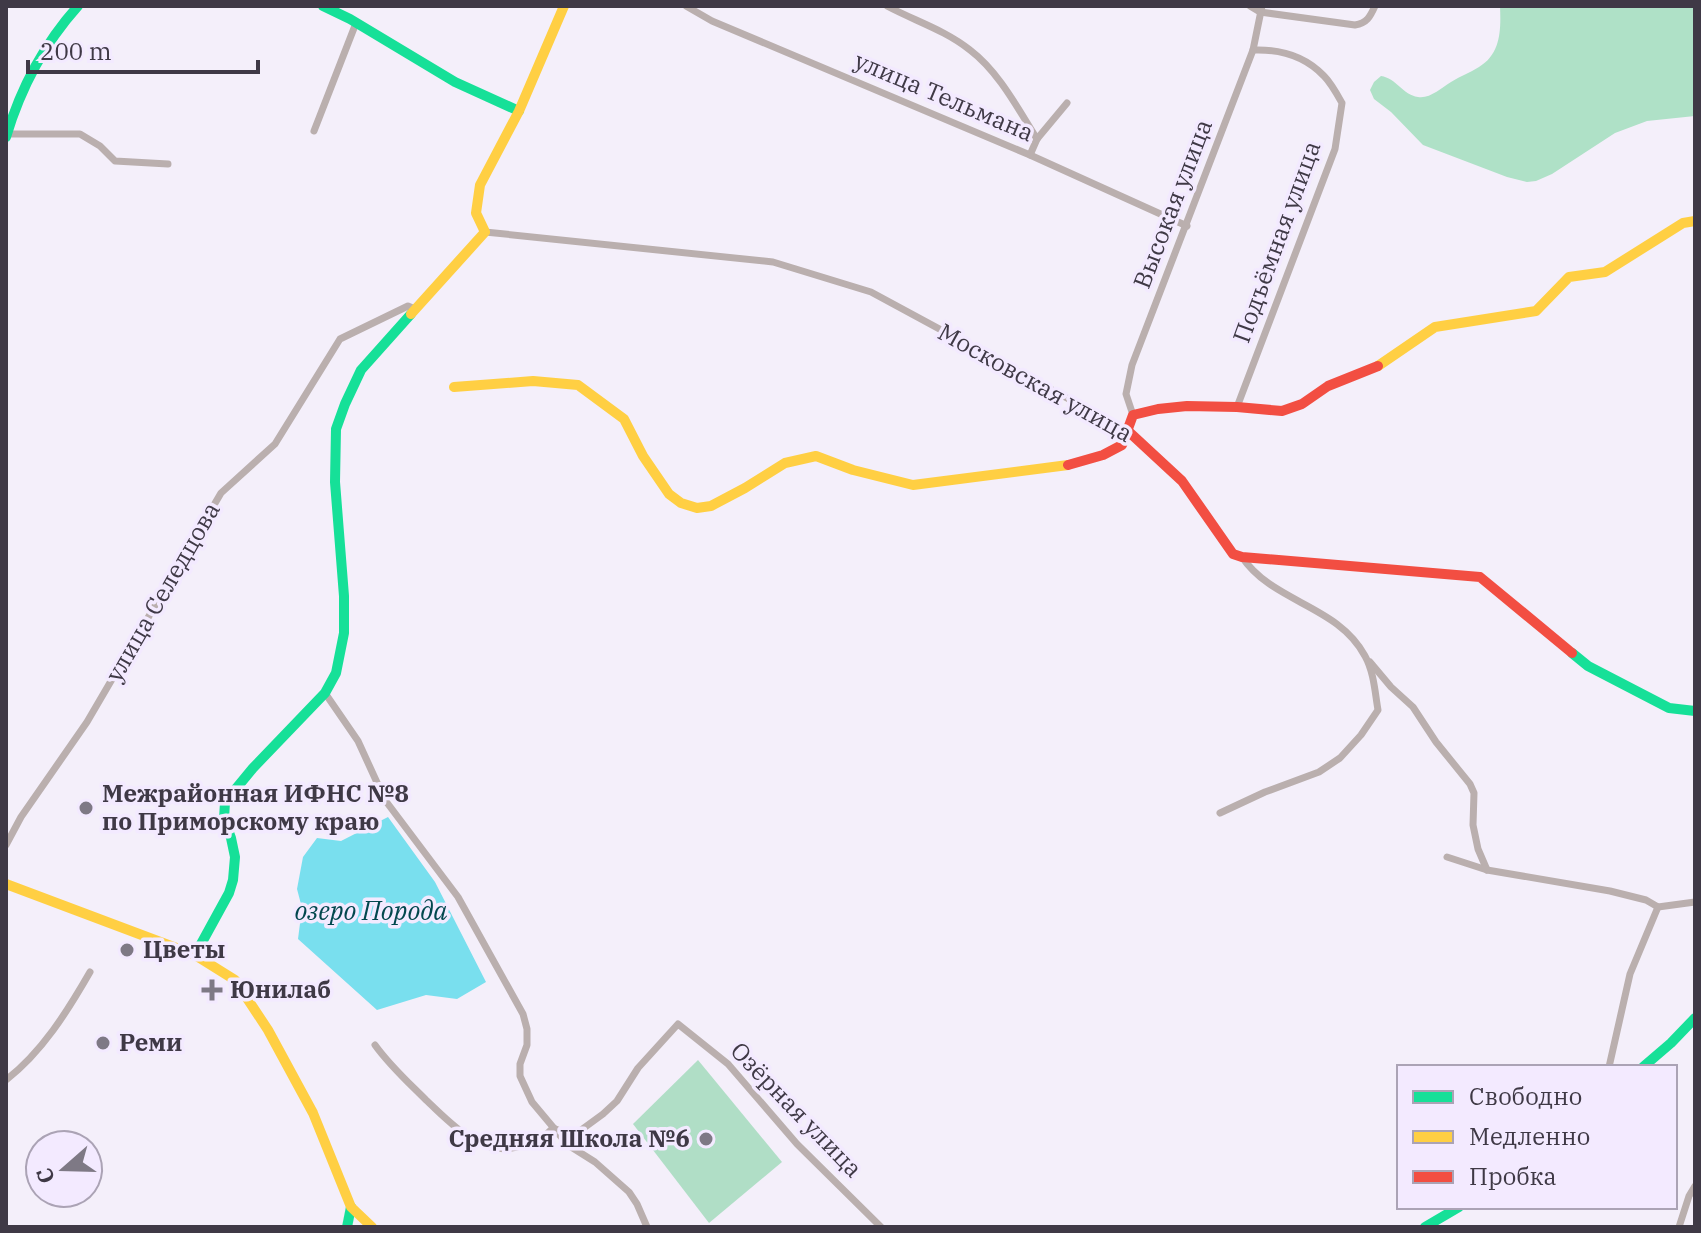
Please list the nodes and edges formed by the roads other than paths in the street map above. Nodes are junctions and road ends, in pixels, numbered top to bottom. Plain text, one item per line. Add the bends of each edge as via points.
1 (78, 6) edge
2 (323, 6) edge
3 (564, 6) edge
4 (686, 6) edge
5 (887, 6) edge
6 (1250, 6) edge
7 (1375, 6) edge
8 (1261, 9) edge
9 (356, 23) junction
10 (1253, 50) junction
11 (1067, 103) dead end
12 (519, 111) junction
13 (314, 131) dead end
14 (6, 135) edge
15 (1037, 139) junction
16 (1030, 155) junction
17 (168, 164) dead end
18 (1695, 221) edge
19 (1187, 226) junction
20 (485, 232) junction
21 (415, 309) junction
22 (454, 387) dead end
23 (1237, 407) junction
24 (1133, 415) junction
25 (1128, 431) junction
26 (1242, 557) junction
27 (1366, 657) junction
28 (325, 693) junction
29 (1695, 711) edge
30 (1220, 813) dead end
31 (6, 845) edge
32 (1447, 857) dead end
33 (1487, 870) junction
34 (6, 884) edge
35 (1695, 902) edge
36 (1658, 907) junction
37 (195, 955) junction
38 (90, 972) dead end
39 (1695, 1018) edge
40 (375, 1045) dead end
41 (1609, 1065) edge
42 (1645, 1065) edge
43 (6, 1080) edge
44 (553, 1128) junction
45 (1695, 1186) edge
46 (351, 1207) junction
47 (1456, 1209) edge
48 (347, 1227) edge
49 (372, 1227) edge
50 (647, 1227) edge
51 (881, 1227) edge
52 (1425, 1227) edge
53 (1679, 1227) edge

1 - 14 street via 31,69
2 - 9 street
3 - 12 street
4 - 16 street, улица Тельмана
5 - 15 street via 971,50
6 - 8 street
7 - 8 street via 1363,24 1355,25
8 - 10 street, Высокая улица
9 - 12 street via 455,82
9 - 13 street
10 - 19 street, Высокая улица
10 - 23 street, Подъёмная улица via 1297,56 1324,76 1342,103 1335,149
11 - 15 street
12 - 20 street via 480,185 476,213
14 - 17 street via 80,134 115,161
15 - 16 street
16 - 19 street, улица Тельмана
18 - 23 street via 1683,223 1605,272 1569,277 1536,311 1435,327 1382,364 1282,411
19 - 24 street, Высокая улица via 1132,365 1126,394
20 - 21 street
20 - 25 street, Московская улица via 773,262 871,292
21 - 28 street via 361,370 336,429 344,633 336,673
21 - 31 street, улица Селедцова via 408,306 340,339 275,444 221,493 87,722
22 - 25 street via 533,381 578,385 624,419 669,494 697,508 711,506 800,458 816,456 913,485 1071,465 1122,445
23 - 24 street via 1187,406
24 - 25 street
25 - 26 street, Московская улица via 1182,481 1233,554
26 - 27 street via 1276,589 1336,622
26 - 29 street via 1480,577 1588,666 1669,708
27 - 30 street via 1378,710 1340,758
27 - 33 street via 1413,707 1470,784 1473,825
28 - 37 street via 225,802 224,819 235,857 233,880
28 - 44 street via 358,741 385,800 458,897 523,1014 527,1045 520,1076
32 - 33 street
33 - 36 street via 1610,891
34 - 37 street
35 - 36 street
36 - 41 street via 1630,974
37 - 46 street via 235,980 268,1030 313,1113
38 - 43 street via 37,1051
39 - 42 street
40 - 44 street via 474,1141 513,1149 537,1141
44 - 50 street via 629,1192
44 - 51 street, Озёрная улица via 577,1133 603,1114 678,1024 728,1064 797,1144
45 - 53 street
46 - 48 street
46 - 49 street
47 - 52 street

